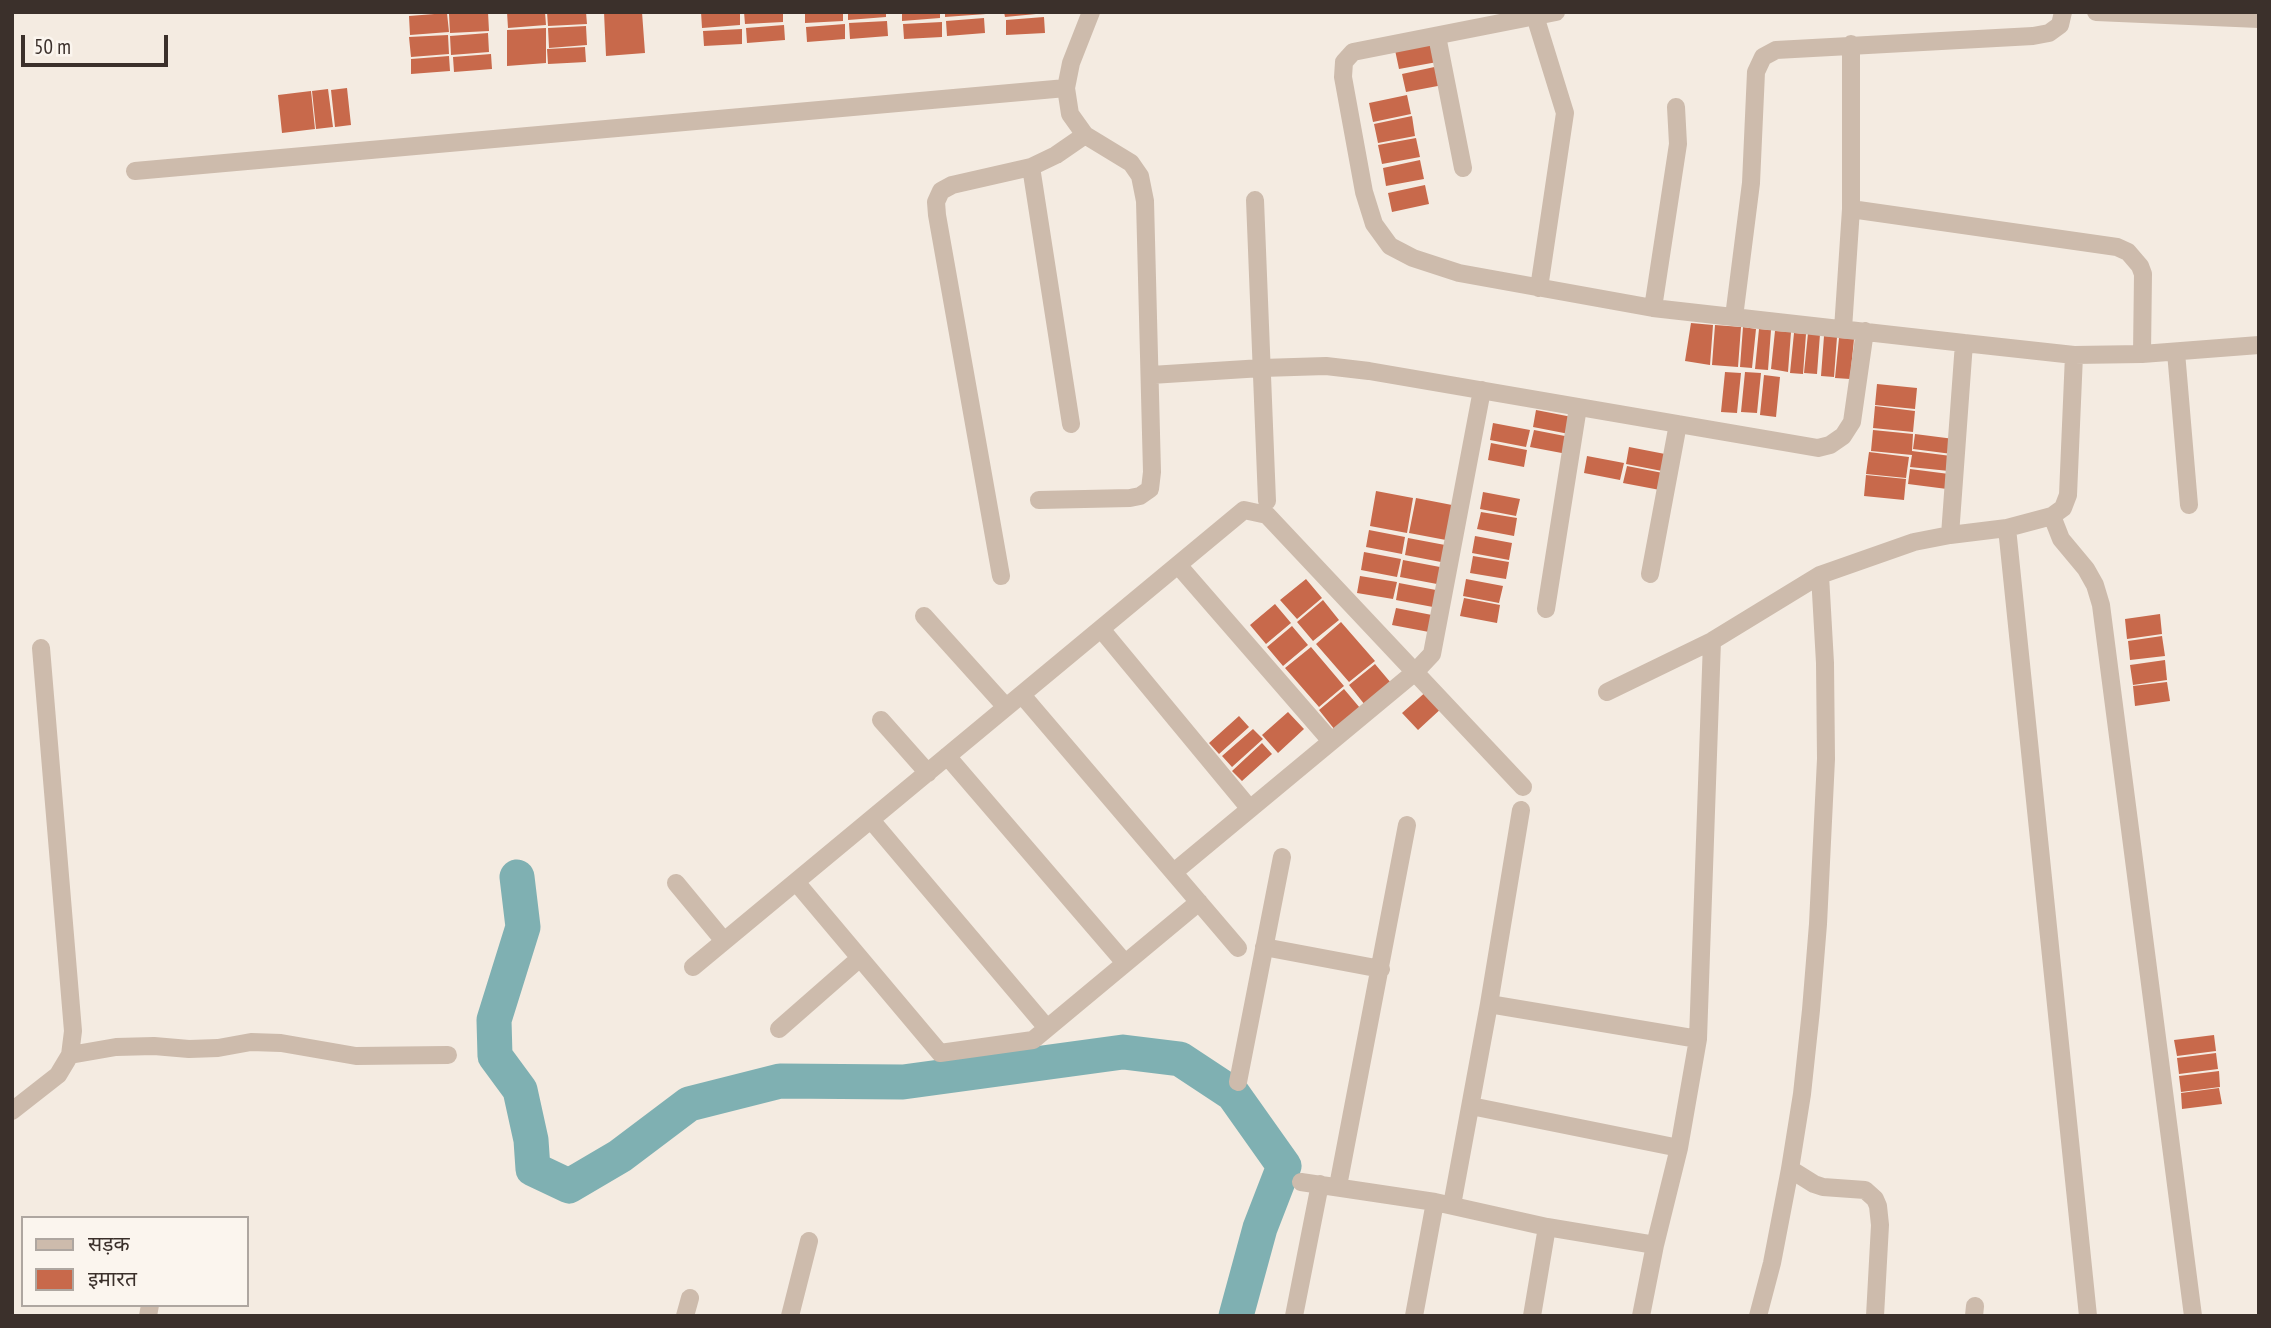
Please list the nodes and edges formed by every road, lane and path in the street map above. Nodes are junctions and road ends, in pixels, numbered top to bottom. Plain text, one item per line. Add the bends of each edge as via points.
1 (1091, 12) edge
2 (1556, 12) edge
3 (2063, 12) edge
4 (2096, 12) edge
5 (1535, 16) junction
6 (2259, 19) edge
7 (1437, 36) junction
8 (1851, 44) junction
9 (1066, 88) junction
10 (1676, 107) dead end
11 (1085, 135) junction
12 (1031, 167) junction
13 (1463, 168) dead end
14 (135, 171) dead end
15 (1255, 200) dead end
16 (1851, 209) junction
17 (1539, 288) junction
18 (1653, 308) junction
19 (1734, 317) junction
20 (1843, 329) junction
21 (1865, 331) junction
22 (1964, 342) junction
23 (2259, 345) edge
24 (2176, 352) junction
25 (2142, 354) junction
26 (2074, 355) junction
27 (1262, 368) junction
28 (1151, 374) junction
29 (1482, 390) junction
30 (1578, 407) junction
31 (1071, 424) dead end
32 (1678, 424) junction
33 (1039, 500) dead end
34 (1267, 501) dead end
35 (2189, 505) dead end
36 (2052, 516) junction
37 (2007, 528) junction
38 (1950, 535) junction
39 (1178, 565) junction
40 (1650, 574) dead end
41 (1820, 575) junction
42 (1001, 576) dead end
43 (1546, 608) dead end
44 (924, 616) dead end
45 (1101, 629) junction
46 (1712, 641) junction
47 (41, 648) dead end
48 (1415, 672) junction
49 (1607, 692) dead end
50 (1022, 695) junction
51 (1006, 707) junction
52 (881, 720) dead end
53 (1331, 741) junction
54 (947, 756) junction
55 (928, 773) junction
56 (1523, 787) dead end
57 (1250, 809) junction
58 (1521, 810) dead end
59 (871, 820) junction
60 (1407, 825) dead end
61 (1282, 857) dead end
62 (1174, 873) junction
63 (796, 882) junction
64 (676, 883) dead end
65 (1199, 902) junction
66 (724, 941) junction
67 (1264, 947) junction
68 (1238, 948) dead end
69 (860, 958) junction
70 (1125, 963) junction
71 (693, 967) dead end
72 (1381, 969) junction
73 (1489, 1004) junction
74 (1047, 1028) junction
75 (779, 1029) dead end
76 (1698, 1039) junction
77 (69, 1055) junction
78 (448, 1055) dead end
79 (1238, 1082) dead end
80 (1471, 1107) junction
81 (12, 1111) edge
82 (1679, 1148) junction
83 (1790, 1169) junction
84 (1301, 1182) dead end
85 (1329, 1185) junction
86 (1444, 1203) junction
87 (1547, 1227) junction
88 (809, 1241) dead end
89 (1655, 1245) junction
90 (690, 1298) dead end
91 (685, 1316) edge
92 (790, 1316) edge
93 (1294, 1316) edge
94 (1414, 1316) edge
95 (1531, 1316) edge
96 (1641, 1316) edge
97 (1758, 1316) edge
98 (1875, 1316) edge
99 (2088, 1316) edge
100 (2193, 1316) edge

1 - 9 street
2 - 5 street
3 - 8 street via 2060,25 2033,36
4 - 6 street
5 - 7 street
5 - 17 street via 1565,113
7 - 13 street
7 - 17 street via 1353,52 1344,62 1364,192 1374,224 1390,246 1413,258 1459,273
8 - 16 street
8 - 19 street via 1776,50 1763,57 1756,72 1751,183
9 - 11 street via 1070,114
9 - 14 street
10 - 18 street via 1678,144
11 - 12 street
11 - 28 street via 1131,163 1140,176 1145,201
12 - 31 street
12 - 42 street via 952,185 941,191 936,202
15 - 27 street
16 - 20 street
16 - 25 street via 2128,252 2143,274
17 - 18 street
18 - 19 street
19 - 20 street
20 - 21 street
21 - 22 street
21 - 32 street via 1852,422 1830,445 1818,448
22 - 26 street
22 - 38 street
23 - 24 street
24 - 25 street
24 - 35 street
25 - 26 street
26 - 36 street via 2068,495 2063,508
27 - 28 street
27 - 29 street via 1326,366
27 - 34 street
28 - 33 street via 1150,489 1130,498
29 - 30 street
29 - 48 street via 1432,654
30 - 32 street
30 - 43 street
32 - 40 street
36 - 37 street
36 - 100 street via 2061,539 2095,585 2101,605
37 - 38 street
37 - 99 street
38 - 41 street via 1914,542
39 - 45 street
39 - 48 street via 1244,510 1268,515
39 - 53 street
41 - 46 street
41 - 83 street via 1826,759 1802,1094
44 - 51 street
45 - 50 street
45 - 57 street
46 - 49 street
46 - 76 street
47 - 77 street via 73,1031
48 - 53 street
48 - 56 street
50 - 51 street
50 - 62 street
51 - 54 street
52 - 55 street
53 - 57 street
54 - 55 street
54 - 70 street
55 - 59 street
57 - 62 street
58 - 73 street
59 - 63 street
59 - 74 street
60 - 72 street
61 - 67 street
62 - 65 street
63 - 66 street
63 - 69 street
64 - 66 street
65 - 68 street
65 - 70 street
66 - 71 street
67 - 72 street
67 - 79 street
69 - 74 street via 940,1053 1033,1040
69 - 75 street
70 - 74 street
72 - 85 street
73 - 76 street
73 - 80 street
76 - 82 street
77 - 78 street via 116,1047 218,1048 251,1042 356,1056
77 - 81 street via 58,1075
80 - 82 street
80 - 86 street
82 - 89 street
83 - 97 street
83 - 98 street via 1814,1184 1865,1190 1875,1199 1880,1225
84 - 85 street
85 - 86 street
85 - 93 street
86 - 87 street
86 - 94 street
87 - 89 street
87 - 95 street
88 - 92 street
89 - 96 street
90 - 91 street

